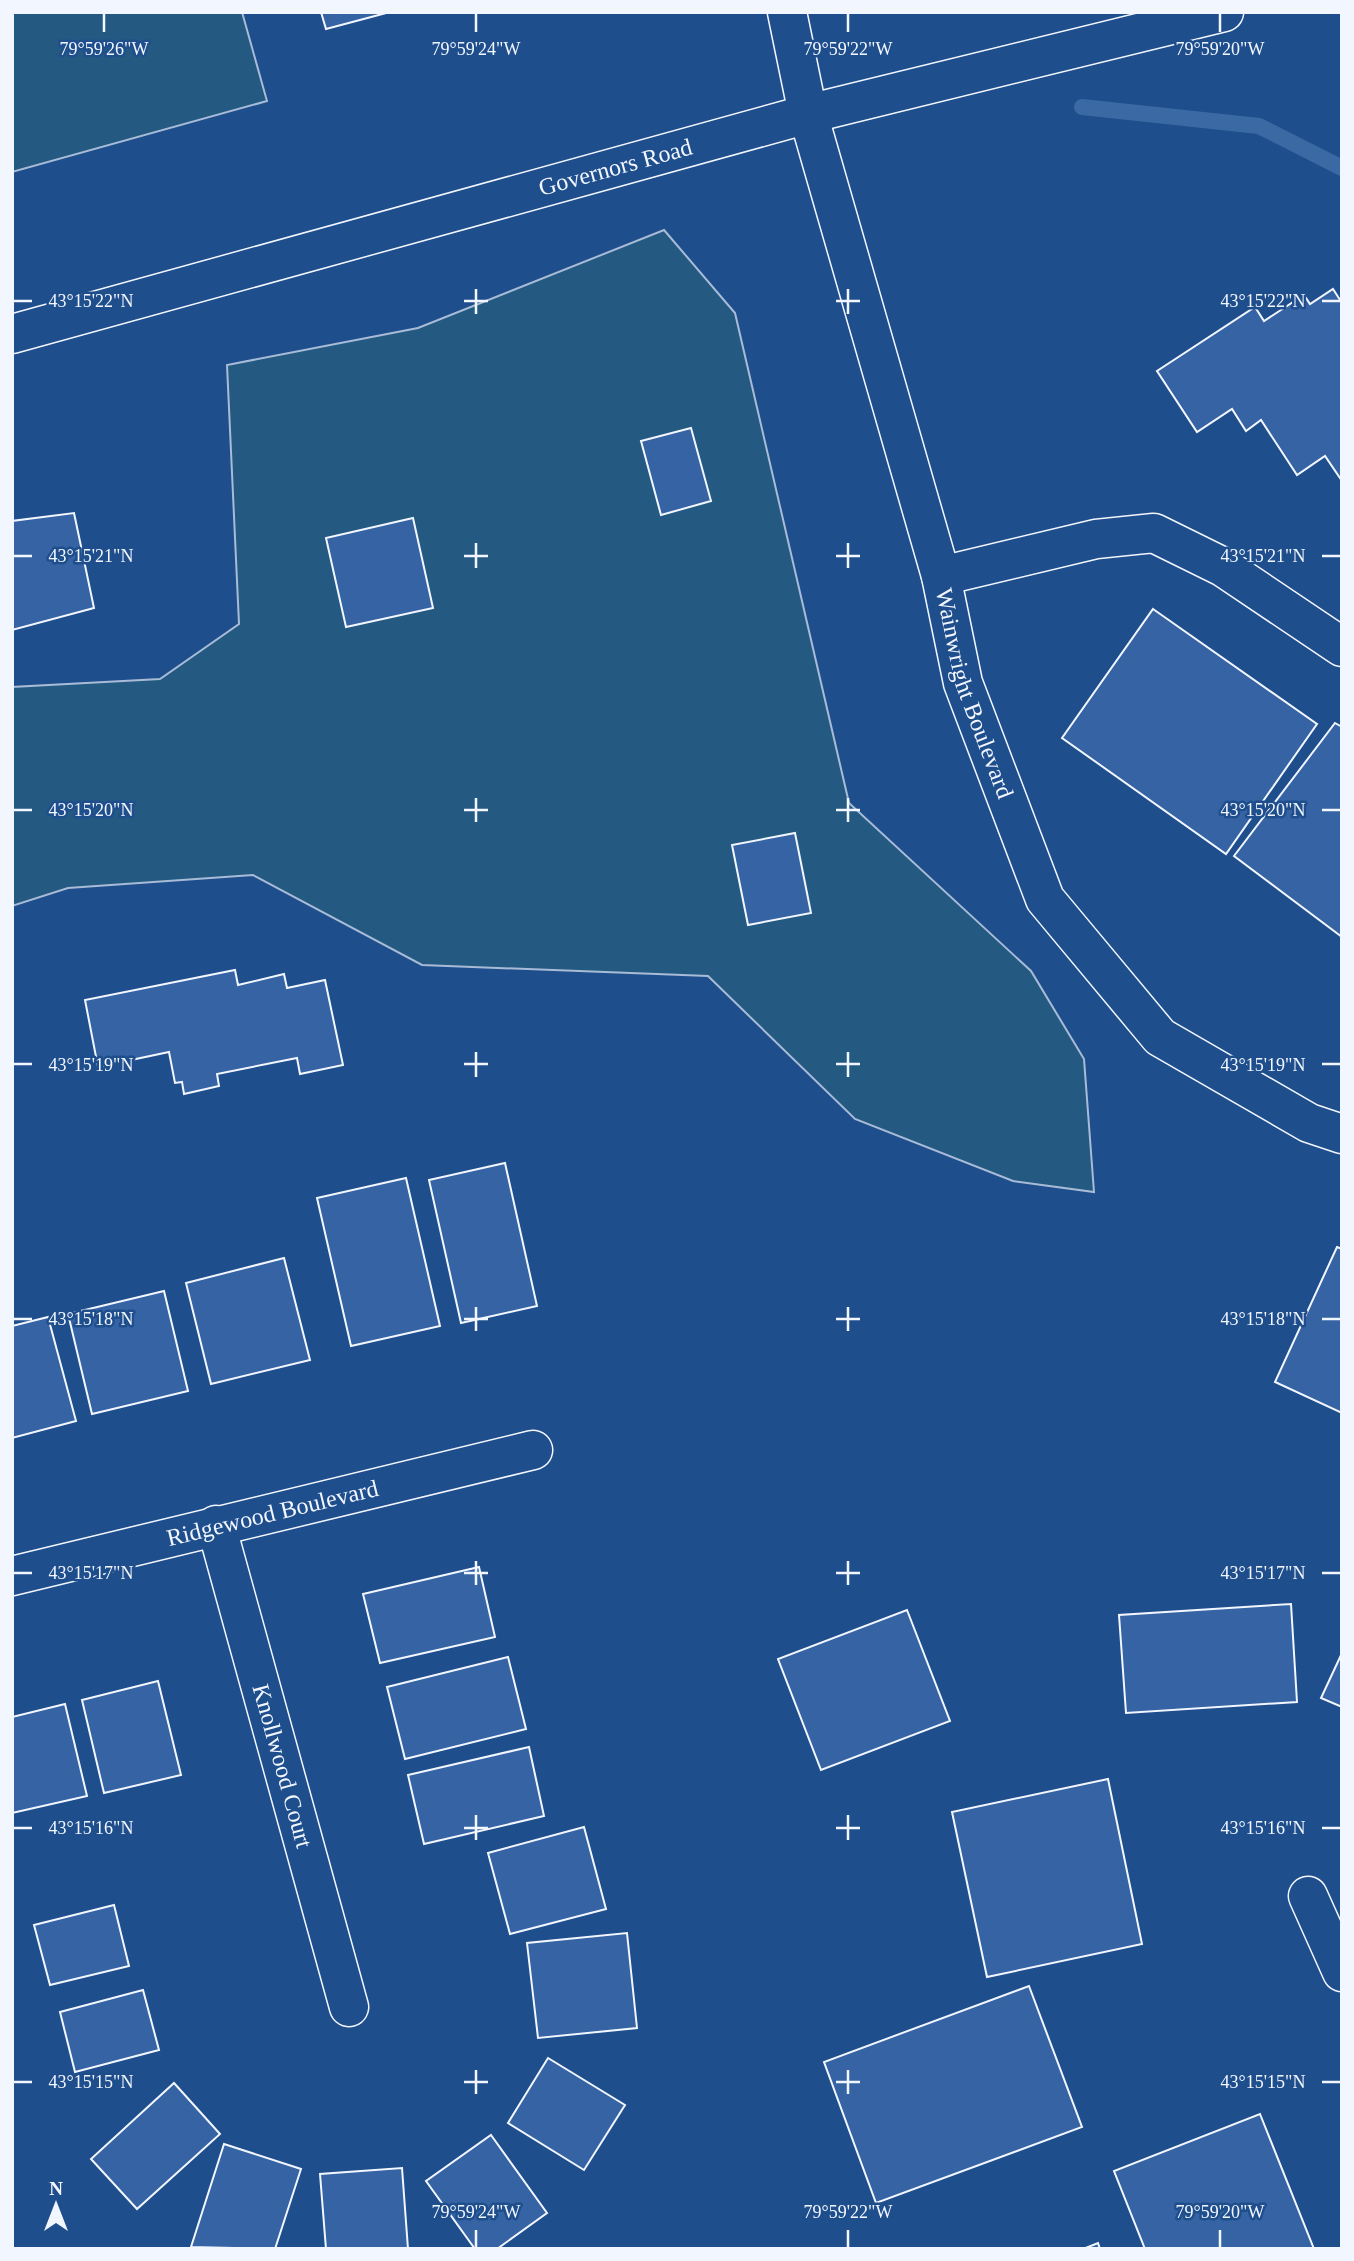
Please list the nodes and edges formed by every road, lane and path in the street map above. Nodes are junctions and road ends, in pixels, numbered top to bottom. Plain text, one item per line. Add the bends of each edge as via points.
1 (787, 12) edge
2 (1224, 12) edge
3 (808, 114) junction
4 (12, 334) edge
5 (941, 576) junction
6 (1342, 647) edge
7 (1342, 1134) edge
8 (533, 1450) dead end
9 (216, 1525) junction
10 (12, 1576) edge
11 (1308, 1896) dead end
12 (1342, 1972) edge
13 (349, 2007) dead end

1 - 3 street, Wainwright Boulevard
2 - 3 street, Governors Road
3 - 4 street, Governors Road
3 - 5 street, Wainwright Boulevard
5 - 6 street via 1096,539 1154,533 1223,567
5 - 7 street, Wainwright Boulevard via 963,683 1045,899 1160,1037 1309,1123
8 - 9 street, Ridgewood Boulevard
9 - 10 street, Ridgewood Boulevard
9 - 13 street, Knollwood Court
11 - 12 street

